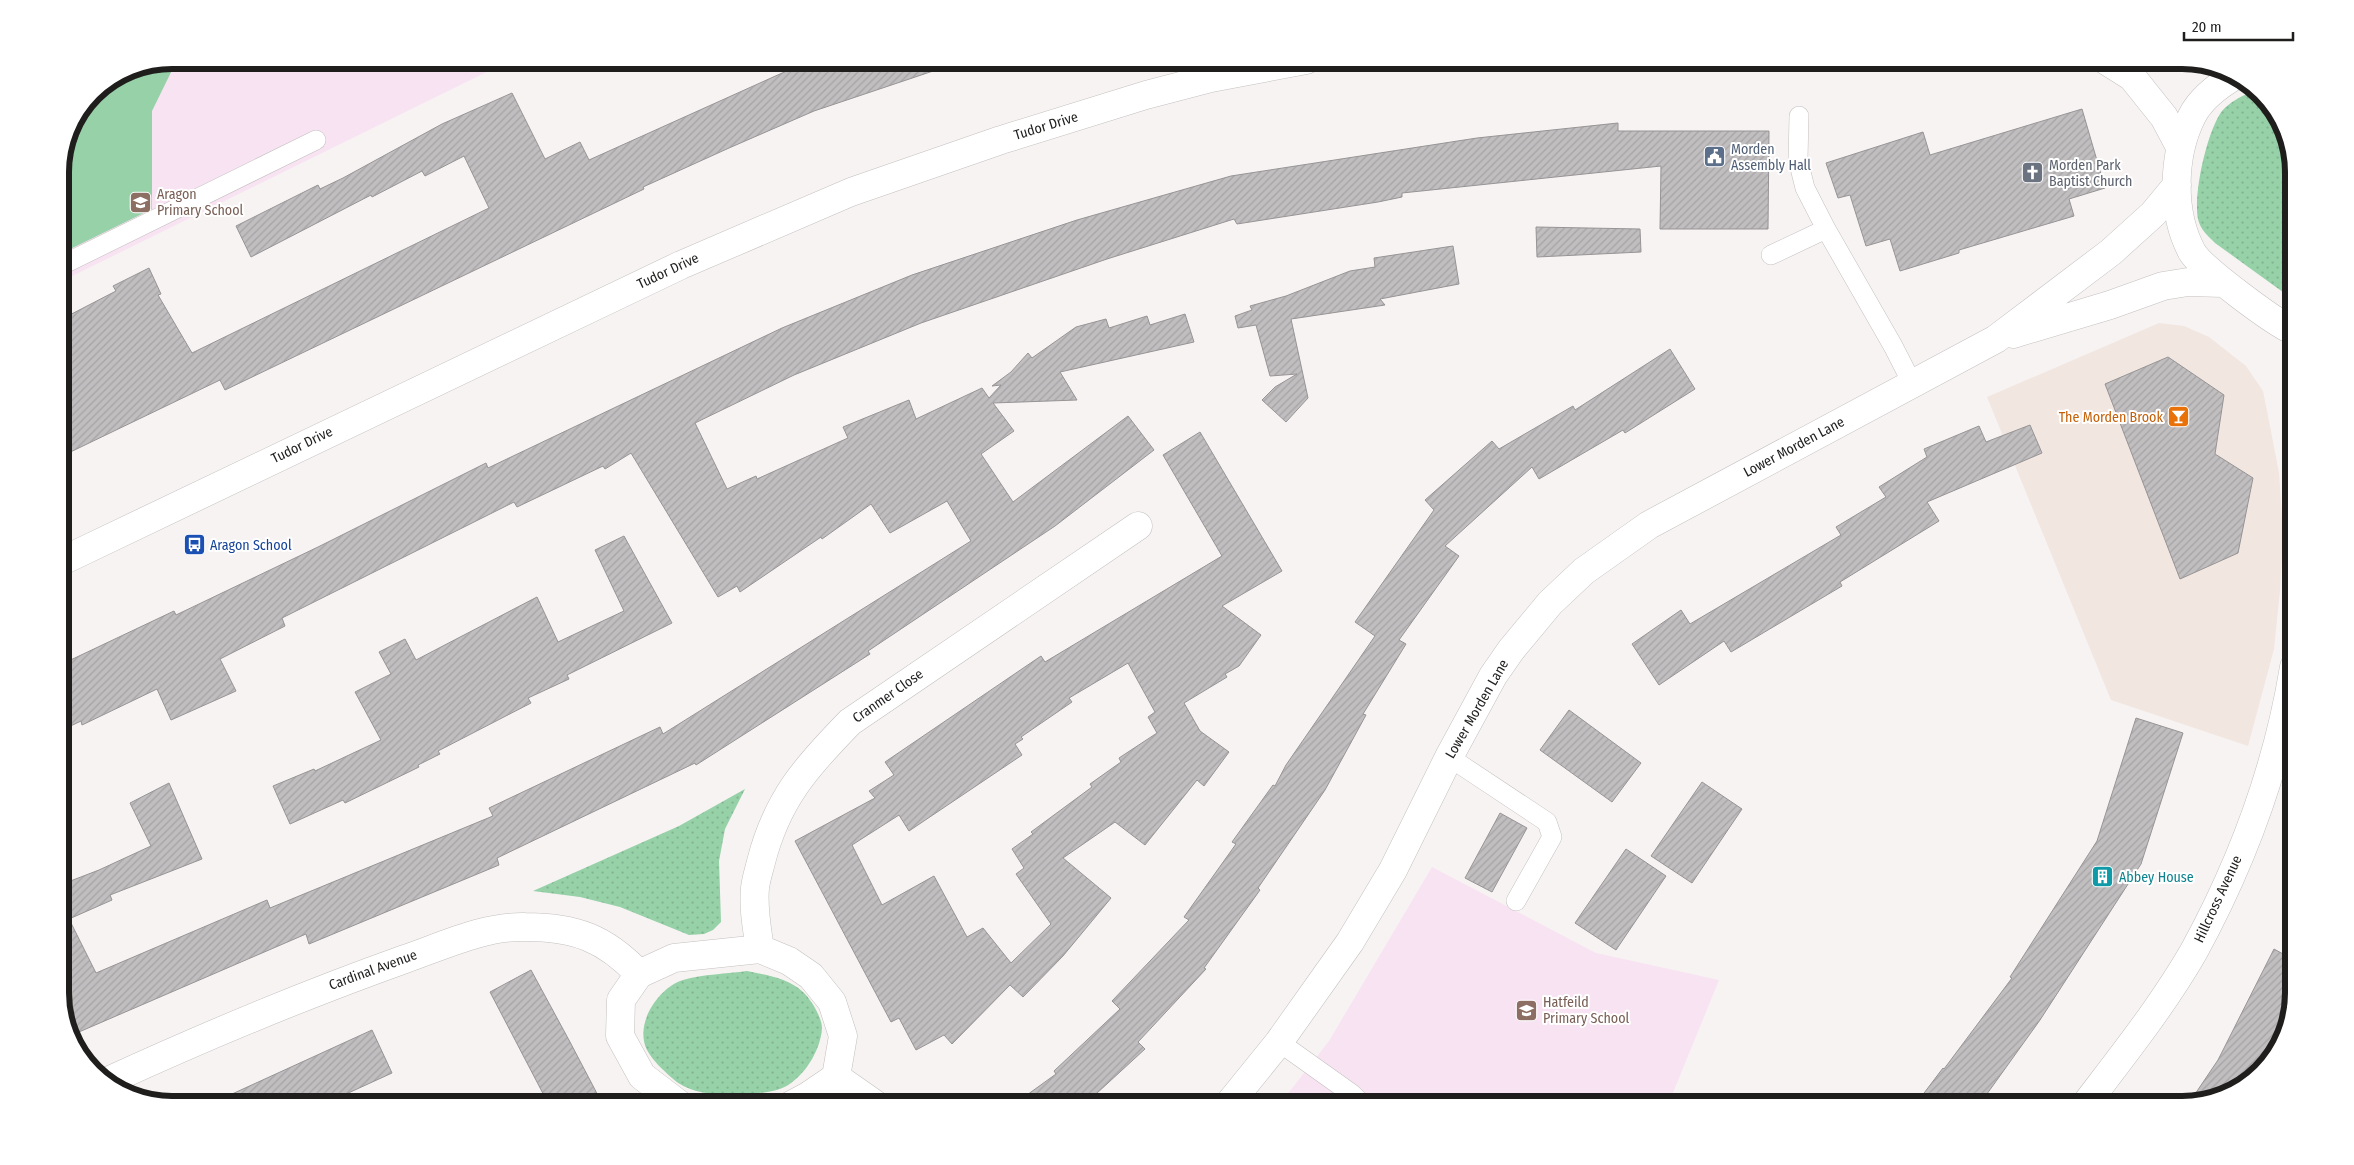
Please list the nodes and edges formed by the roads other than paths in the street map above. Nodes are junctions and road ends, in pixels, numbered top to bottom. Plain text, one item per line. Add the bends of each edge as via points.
1 (1258, 69) edge
2 (2119, 69) edge
3 (2229, 80) edge
4 (1799, 116) dead end
5 (316, 140) dead end
6 (2180, 147) junction
7 (2177, 185) junction
8 (1826, 229) junction
9 (1771, 254) dead end
10 (69, 262) edge
11 (2223, 284) junction
12 (2285, 328) edge
13 (1996, 339) junction
14 (1912, 384) junction
15 (1138, 526) dead end
16 (69, 558) edge
17 (2285, 714) edge
18 (1449, 757) junction
19 (1516, 902) dead end
20 (760, 949) junction
21 (639, 974) junction
22 (1279, 1042) junction
23 (836, 1077) junction
24 (113, 1079) edge
25 (668, 1096) edge
26 (808, 1096) edge
27 (863, 1096) edge
28 (1235, 1096) edge
29 (1354, 1096) edge
30 (2092, 1096) edge

1 - 16 street, Tudor Drive via 1146,95 1001,140 851,192 672,269
2 - 6 street via 2132,77 2164,117
3 - 6 street via 2216,87 2193,115
4 - 8 lane via 1798,160 1804,188
5 - 10 lane
6 - 7 street
7 - 11 street via 2180,222 2193,254
7 - 13 street, Lower Morden Lane via 2153,214 2111,252
8 - 9 lane
8 - 14 lane via 1894,346
11 - 12 street
11 - 13 street, Lower Morden Lane via 2188,282 2163,286
13 - 14 street, Lower Morden Lane
14 - 18 street, Lower Morden Lane via 1649,525 1584,571 1550,603 1511,650 1479,700
15 - 20 street, Cranmer Close via 850,722 815,758 783,801 767,837 755,888
17 - 30 street, Hillcross Avenue via 2251,828 2221,896 2193,951 2159,1005
18 - 19 lane via 1547,822 1552,837
18 - 22 street, Lower Morden Lane via 1393,870 1350,942
20 - 21 street via 674,958
20 - 23 street via 789,961 811,976 832,1002 843,1036
21 - 24 street, Cardinal Avenue via 620,954 594,938 564,930 524,926 477,934 325,987 216,1031
21 - 25 street via 621,1000 620,1036 642,1076
22 - 28 street, Lower Morden Lane
22 - 29 lane
23 - 26 street
23 - 27 street

